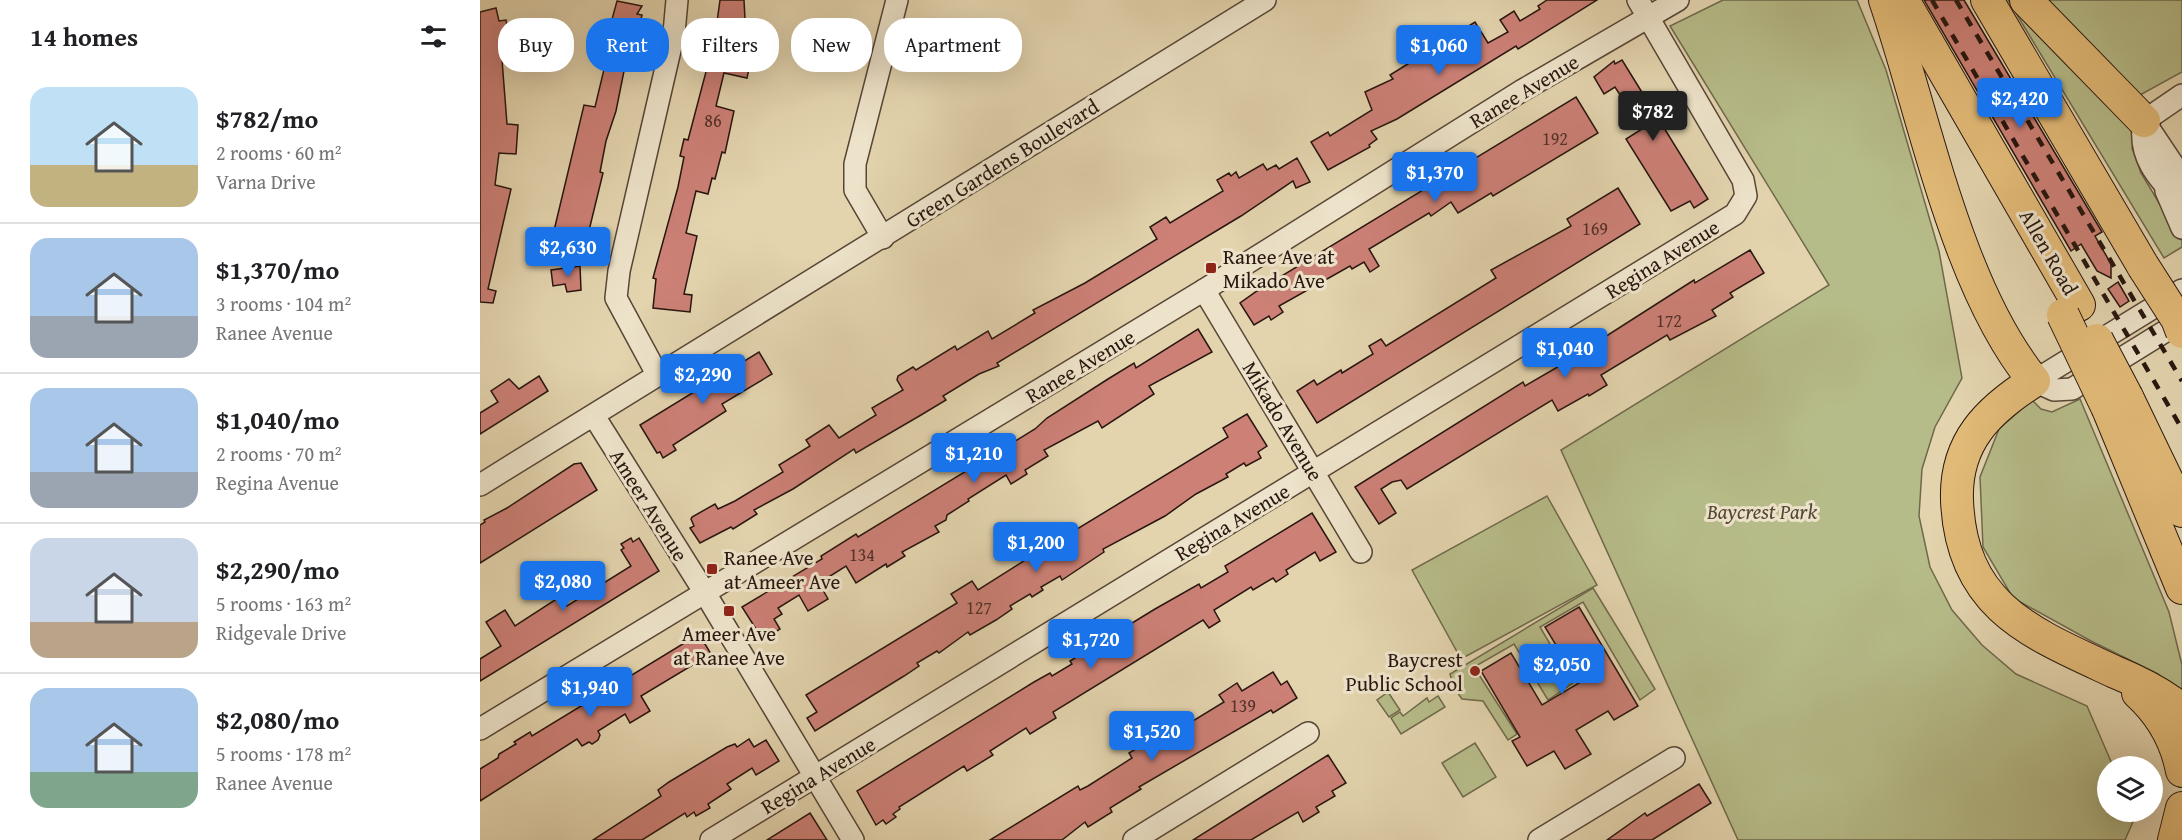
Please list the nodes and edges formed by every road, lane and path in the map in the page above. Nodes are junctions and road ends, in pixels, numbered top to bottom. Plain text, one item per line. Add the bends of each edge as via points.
1 (677, 0) edge
2 (897, 0) edge
3 (1265, 0) edge
4 (1638, 0) edge
5 (1678, 0) edge
6 (1885, 0) edge
7 (1903, 0) edge
8 (1987, 0) edge
9 (2026, 0) edge
10 (1245, 6) edge
11 (1648, 19) junction
12 (2182, 94) edge
13 (2144, 121) junction
14 (2172, 180) edge
15 (2182, 203) edge
16 (2182, 228) edge
17 (883, 238) junction
18 (1204, 290) junction
19 (2181, 309) edge
20 (657, 374) junction
21 (2034, 381) junction
22 (2117, 403) junction
23 (594, 416) junction
24 (1314, 473) junction
25 (480, 486) edge
26 (2182, 511) edge
27 (1361, 552) dead end
28 (2182, 588) edge
29 (705, 593) junction
30 (2084, 657) junction
31 (2182, 710) edge
32 (480, 729) edge
33 (1308, 733) dead end
34 (1674, 758) dead end
35 (2182, 771) edge
36 (814, 777) junction
37 (2182, 808) edge
38 (711, 840) edge
39 (853, 840) edge
40 (1134, 840) edge
41 (1539, 840) edge
42 (2174, 840) edge

1 - 20 street via 674,33 616,298
2 - 17 street via 855,164 855,190
3 - 10 street, Green Gardens Boulevard
4 - 11 street
5 - 11 street, Ranee Avenue
6 - 21 highway via 1962,244 1993,314
7 - 22 highway, Allen Road, bridge via 1994,155
8 - 19 highway, bridge via 2142,266
9 - 13 highway
10 - 17 street, Green Gardens Boulevard
11 - 18 street, Ranee Avenue via 1523,90
11 - 24 street, Regina Avenue via 1743,180 1746,196 1735,214
12 - 13 street
13 - 14 street
14 - 15 street
14 - 16 street
17 - 20 street, Green Gardens Boulevard
18 - 24 street, Mikado Avenue
18 - 29 street, Ranee Avenue
19 - 21 street
19 - 21 street via 2072,389 2054,390
20 - 23 street, Green Gardens Boulevard
21 - 30 highway via 1995,407 1970,442 1963,457 1957,493 1961,531 1980,581 2001,610 2037,635
22 - 26 highway, Allen Road
22 - 28 highway
23 - 25 street, Green Gardens Boulevard
23 - 29 street, Ameer Avenue
24 - 27 street, Mikado Avenue
24 - 36 street, Regina Avenue
29 - 32 street, Ranee Avenue
29 - 36 street, Ameer Avenue
30 - 31 highway via 2145,685
30 - 35 highway via 2115,675 2154,709 2173,740
33 - 40 street
34 - 41 street
36 - 38 street, Regina Avenue
36 - 39 street, Ameer Avenue
37 - 42 highway

